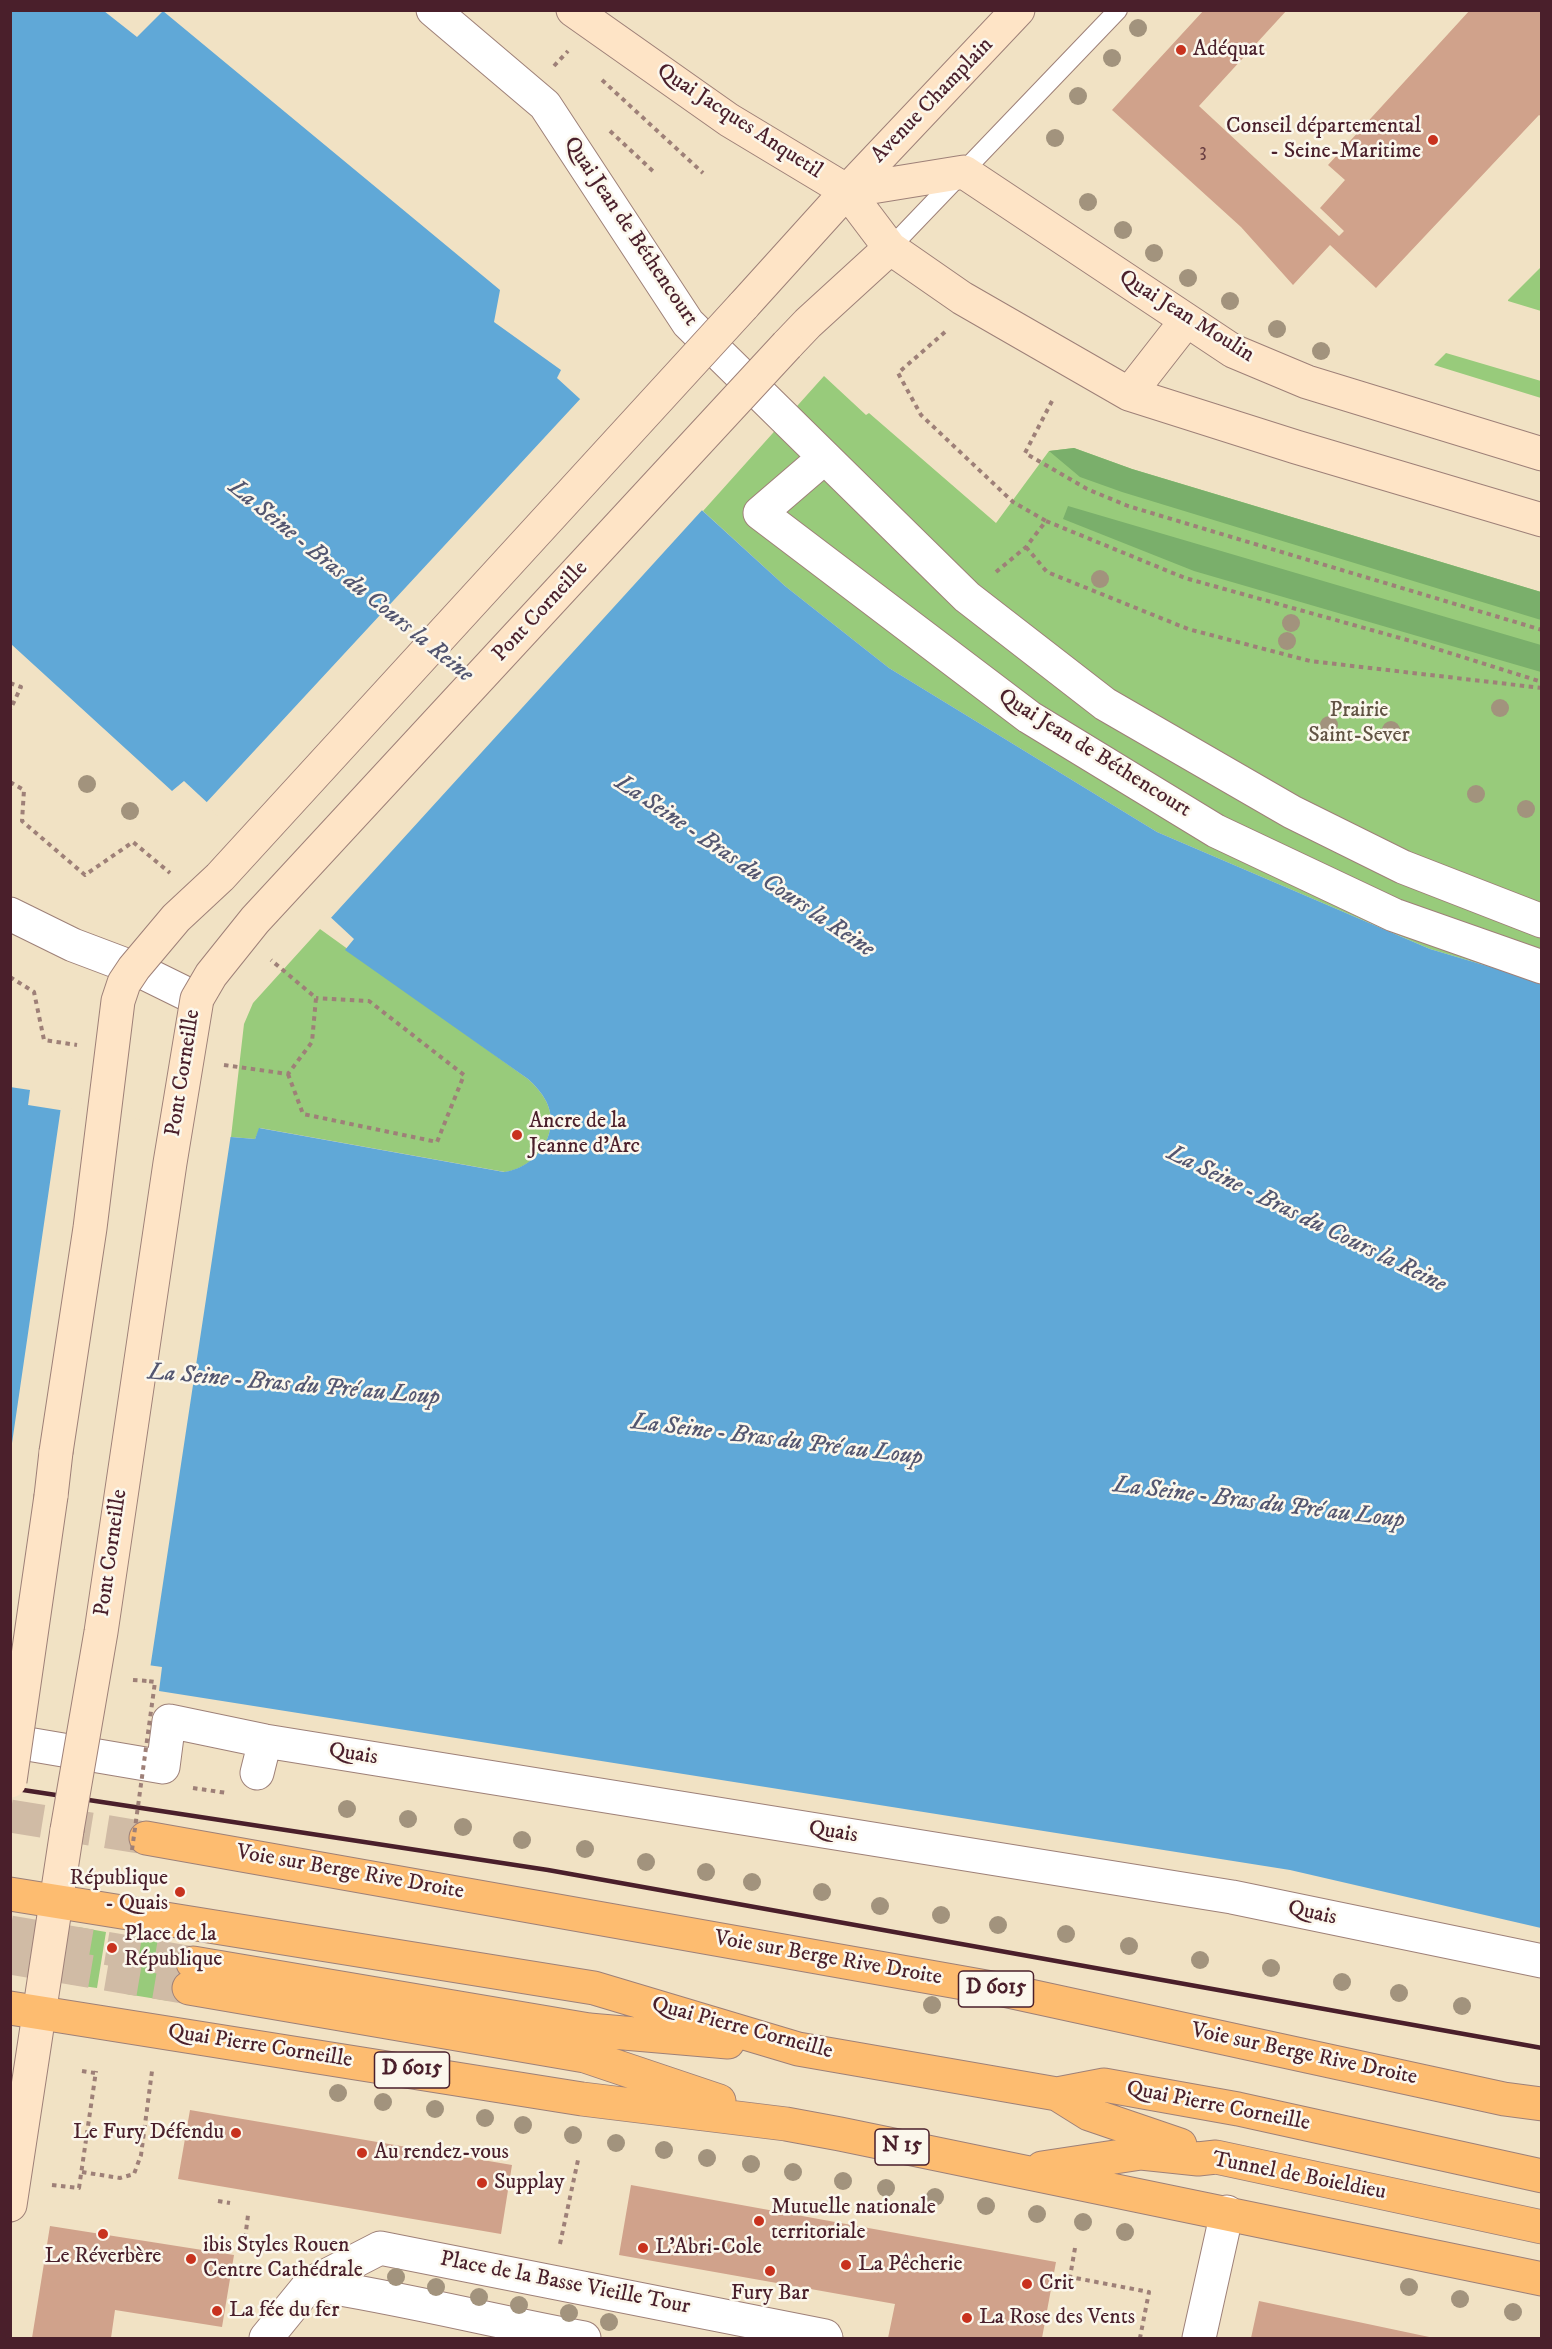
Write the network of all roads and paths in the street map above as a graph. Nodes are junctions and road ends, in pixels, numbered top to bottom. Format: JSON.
{"nodes":[{"id":1,"x":433,"y":10,"type":"edge"},
{"id":2,"x":573,"y":10,"type":"edge"},
{"id":3,"x":1018,"y":10,"type":"edge"},
{"id":4,"x":1118,"y":10,"type":"edge"},
{"id":5,"x":578,"y":57,"type":"dead end"},
{"id":6,"x":554,"y":66,"type":"dead end"},
{"id":7,"x":594,"y":73,"type":"dead end"},
{"id":8,"x":964,"y":172,"type":"junction"},
{"id":9,"x":703,"y":173,"type":"dead end"},
{"id":10,"x":847,"y":191,"type":"junction"},
{"id":11,"x":890,"y":248,"type":"junction"},
{"id":12,"x":1186,"y":321,"type":"junction"},
{"id":13,"x":949,"y":328,"type":"dead end"},
{"id":14,"x":1129,"y":394,"type":"junction"},
{"id":15,"x":1052,"y":401,"type":"dead end"},
{"id":16,"x":1542,"y":454,"type":"edge"},
{"id":17,"x":824,"y":458,"type":"junction"},
{"id":18,"x":1542,"y":520,"type":"edge"},
{"id":19,"x":1046,"y":521,"type":"junction"},
{"id":20,"x":1026,"y":547,"type":"junction"},
{"id":21,"x":967,"y":597,"type":"junction"},
{"id":22,"x":1542,"y":630,"type":"edge"},
{"id":23,"x":1542,"y":682,"type":"edge"},
{"id":24,"x":10,"y":683,"type":"edge"},
{"id":25,"x":1542,"y":688,"type":"edge"},
{"id":26,"x":10,"y":710,"type":"edge"},
{"id":27,"x":10,"y":782,"type":"edge"},
{"id":28,"x":24,"y":790,"type":"dead end"},
{"id":29,"x":10,"y":914,"type":"edge"},
{"id":30,"x":1542,"y":921,"type":"edge"},
{"id":31,"x":1542,"y":967,"type":"edge"},
{"id":32,"x":134,"y":969,"type":"junction"},
{"id":33,"x":316,"y":998,"type":"dead end"},
{"id":34,"x":197,"y":999,"type":"junction"},
{"id":35,"x":288,"y":1074,"type":"dead end"},
{"id":36,"x":133,"y":1680,"type":"dead end"},
{"id":37,"x":10,"y":1741,"type":"edge"},
{"id":38,"x":265,"y":1741,"type":"junction"},
{"id":39,"x":257,"y":1773,"type":"dead end"},
{"id":40,"x":10,"y":1780,"type":"edge"},
{"id":41,"x":139,"y":1844,"type":"joint"},
{"id":42,"x":57,"y":1889,"type":"junction"},
{"id":43,"x":10,"y":1894,"type":"edge"},
{"id":44,"x":1542,"y":1961,"type":"edge"},
{"id":45,"x":25,"y":2010,"type":"edge"},
{"id":46,"x":798,"y":2049,"type":"junction"},
{"id":47,"x":82,"y":2071,"type":"dead end"},
{"id":48,"x":152,"y":2071,"type":"dead end"},
{"id":49,"x":1057,"y":2094,"type":"junction"},
{"id":50,"x":1542,"y":2104,"type":"edge"},
{"id":51,"x":786,"y":2124,"type":"junction"},
{"id":52,"x":1216,"y":2157,"type":"junction"},
{"id":53,"x":578,"y":2160,"type":"dead end"},
{"id":54,"x":81,"y":2172,"type":"junction"},
{"id":55,"x":1018,"y":2172,"type":"junction"},
{"id":56,"x":1542,"y":2176,"type":"edge"},
{"id":57,"x":49,"y":2184,"type":"dead end"},
{"id":58,"x":218,"y":2201,"type":"dead end"},
{"id":59,"x":230,"y":2203,"type":"dead end"},
{"id":60,"x":10,"y":2205,"type":"edge"},
{"id":61,"x":1227,"y":2212,"type":"junction"},
{"id":62,"x":248,"y":2215,"type":"dead end"},
{"id":63,"x":1542,"y":2227,"type":"edge"},
{"id":64,"x":560,"y":2244,"type":"dead end"},
{"id":65,"x":244,"y":2247,"type":"dead end"},
{"id":66,"x":1075,"y":2248,"type":"dead end"},
{"id":67,"x":1542,"y":2279,"type":"edge"},
{"id":68,"x":310,"y":2284,"type":"junction"},
{"id":69,"x":266,"y":2338,"type":"edge"},
{"id":70,"x":584,"y":2338,"type":"edge"},
{"id":71,"x":826,"y":2338,"type":"edge"},
{"id":72,"x":1140,"y":2338,"type":"edge"},
{"id":73,"x":1199,"y":2338,"type":"edge"}],
"edges":[{"from":1,"to":17,"type":"street","name":"Quai Jean de Béthencourt"},
{"from":2,"to":10,"type":"main road","name":"Quai Jacques Anquetil"},
{"from":3,"to":10,"type":"main road","name":"Avenue Champlain"},
{"from":4,"to":8,"type":"lane"},
{"from":5,"to":6,"type":"path"},
{"from":7,"to":9,"type":"path"},
{"from":8,"to":10,"type":"main road"},
{"from":8,"to":11,"type":"lane"},
{"from":8,"to":12,"type":"main road","name":"Quai Jean Moulin"},
{"from":10,"to":11,"type":"main road","name":"Quai Jacques Anquetil"},
{"from":10,"to":32,"type":"main road","name":"Avenue Champlain","bridge":true},
{"from":11,"to":14,"type":"main road"},
{"from":11,"to":34,"type":"main road","name":"Pont Corneille","bridge":true},
{"from":12,"to":14,"type":"main road"},
{"from":12,"to":16,"type":"main road","name":"Quai Jean Moulin"},
{"from":13,"to":19,"type":"path"},
{"from":14,"to":18,"type":"main road"},
{"from":15,"to":22,"type":"path"},
{"from":17,"to":21,"type":"street","name":"Quai Jean de Béthencourt"},
{"from":17,"to":31,"type":"street","name":"Quai Jean de Béthencourt"},
{"from":19,"to":20,"type":"path"},
{"from":19,"to":23,"type":"path"},
{"from":20,"to":21,"type":"path"},
{"from":20,"to":25,"type":"path"},
{"from":21,"to":30,"type":"street","name":"Quai Jean de Béthencourt"},
{"from":24,"to":26,"type":"path"},
{"from":27,"to":28,"type":"path"},
{"from":29,"to":32,"type":"street"},
{"from":32,"to":34,"type":"street"},
{"from":32,"to":40,"type":"main road","bridge":true},
{"from":33,"to":35,"type":"path"},
{"from":34,"to":42,"type":"main road","name":"Pont Corneille","bridge":true},
{"from":36,"to":41,"type":"path","bridge":true},
{"from":37,"to":38,"type":"street","name":"Quais"},
{"from":38,"to":39,"type":"street"},
{"from":38,"to":44,"type":"street","name":"Quais"},
{"from":41,"to":50,"type":"main road","name":"Voie sur Berge Rive Droite","number":"D 6015"},
{"from":42,"to":43,"type":"main road","name":"Quai Pierre Corneille"},
{"from":42,"to":45,"type":"main road","name":"Pont Corneille"},
{"from":42,"to":46,"type":"main road","name":"Quai Pierre Corneille"},
{"from":45,"to":51,"type":"main road","name":"Quai Pierre Corneille","number":"D 6015"},
{"from":45,"to":60,"type":"main road","name":"Pont Corneille"},
{"from":46,"to":49,"type":"main road","name":"Quai Pierre Corneille","number":"D 6015"},
{"from":46,"to":51,"type":"main road","number":"D 6015"},
{"from":47,"to":54,"type":"path"},
{"from":48,"to":54,"type":"path"},
{"from":49,"to":52,"type":"main road","number":"D 6015"},
{"from":49,"to":56,"type":"main road","name":"Quai Pierre Corneille","number":"D 6015"},
{"from":51,"to":55,"type":"main road","name":"Quai Pierre Corneille","number":"N 15"},
{"from":52,"to":55,"type":"main road","name":"Tunnel de Boieldieu","number":"D 6015"},
{"from":52,"to":63,"type":"main road","name":"Tunnel de Boieldieu","number":"D 6015"},
{"from":53,"to":64,"type":"path"},
{"from":54,"to":57,"type":"path"},
{"from":55,"to":61,"type":"main road","name":"Quai Pierre Corneille"},
{"from":58,"to":59,"type":"path"},
{"from":61,"to":67,"type":"main road","name":"Quai Pierre Corneille"},
{"from":61,"to":73,"type":"street"},
{"from":62,"to":65,"type":"path"},
{"from":66,"to":72,"type":"path"},
{"from":68,"to":69,"type":"street","name":"Place de la Basse Vieille Tour"},
{"from":68,"to":70,"type":"street"},
{"from":68,"to":71,"type":"street","name":"Place de la Basse Vieille Tour"}]}
